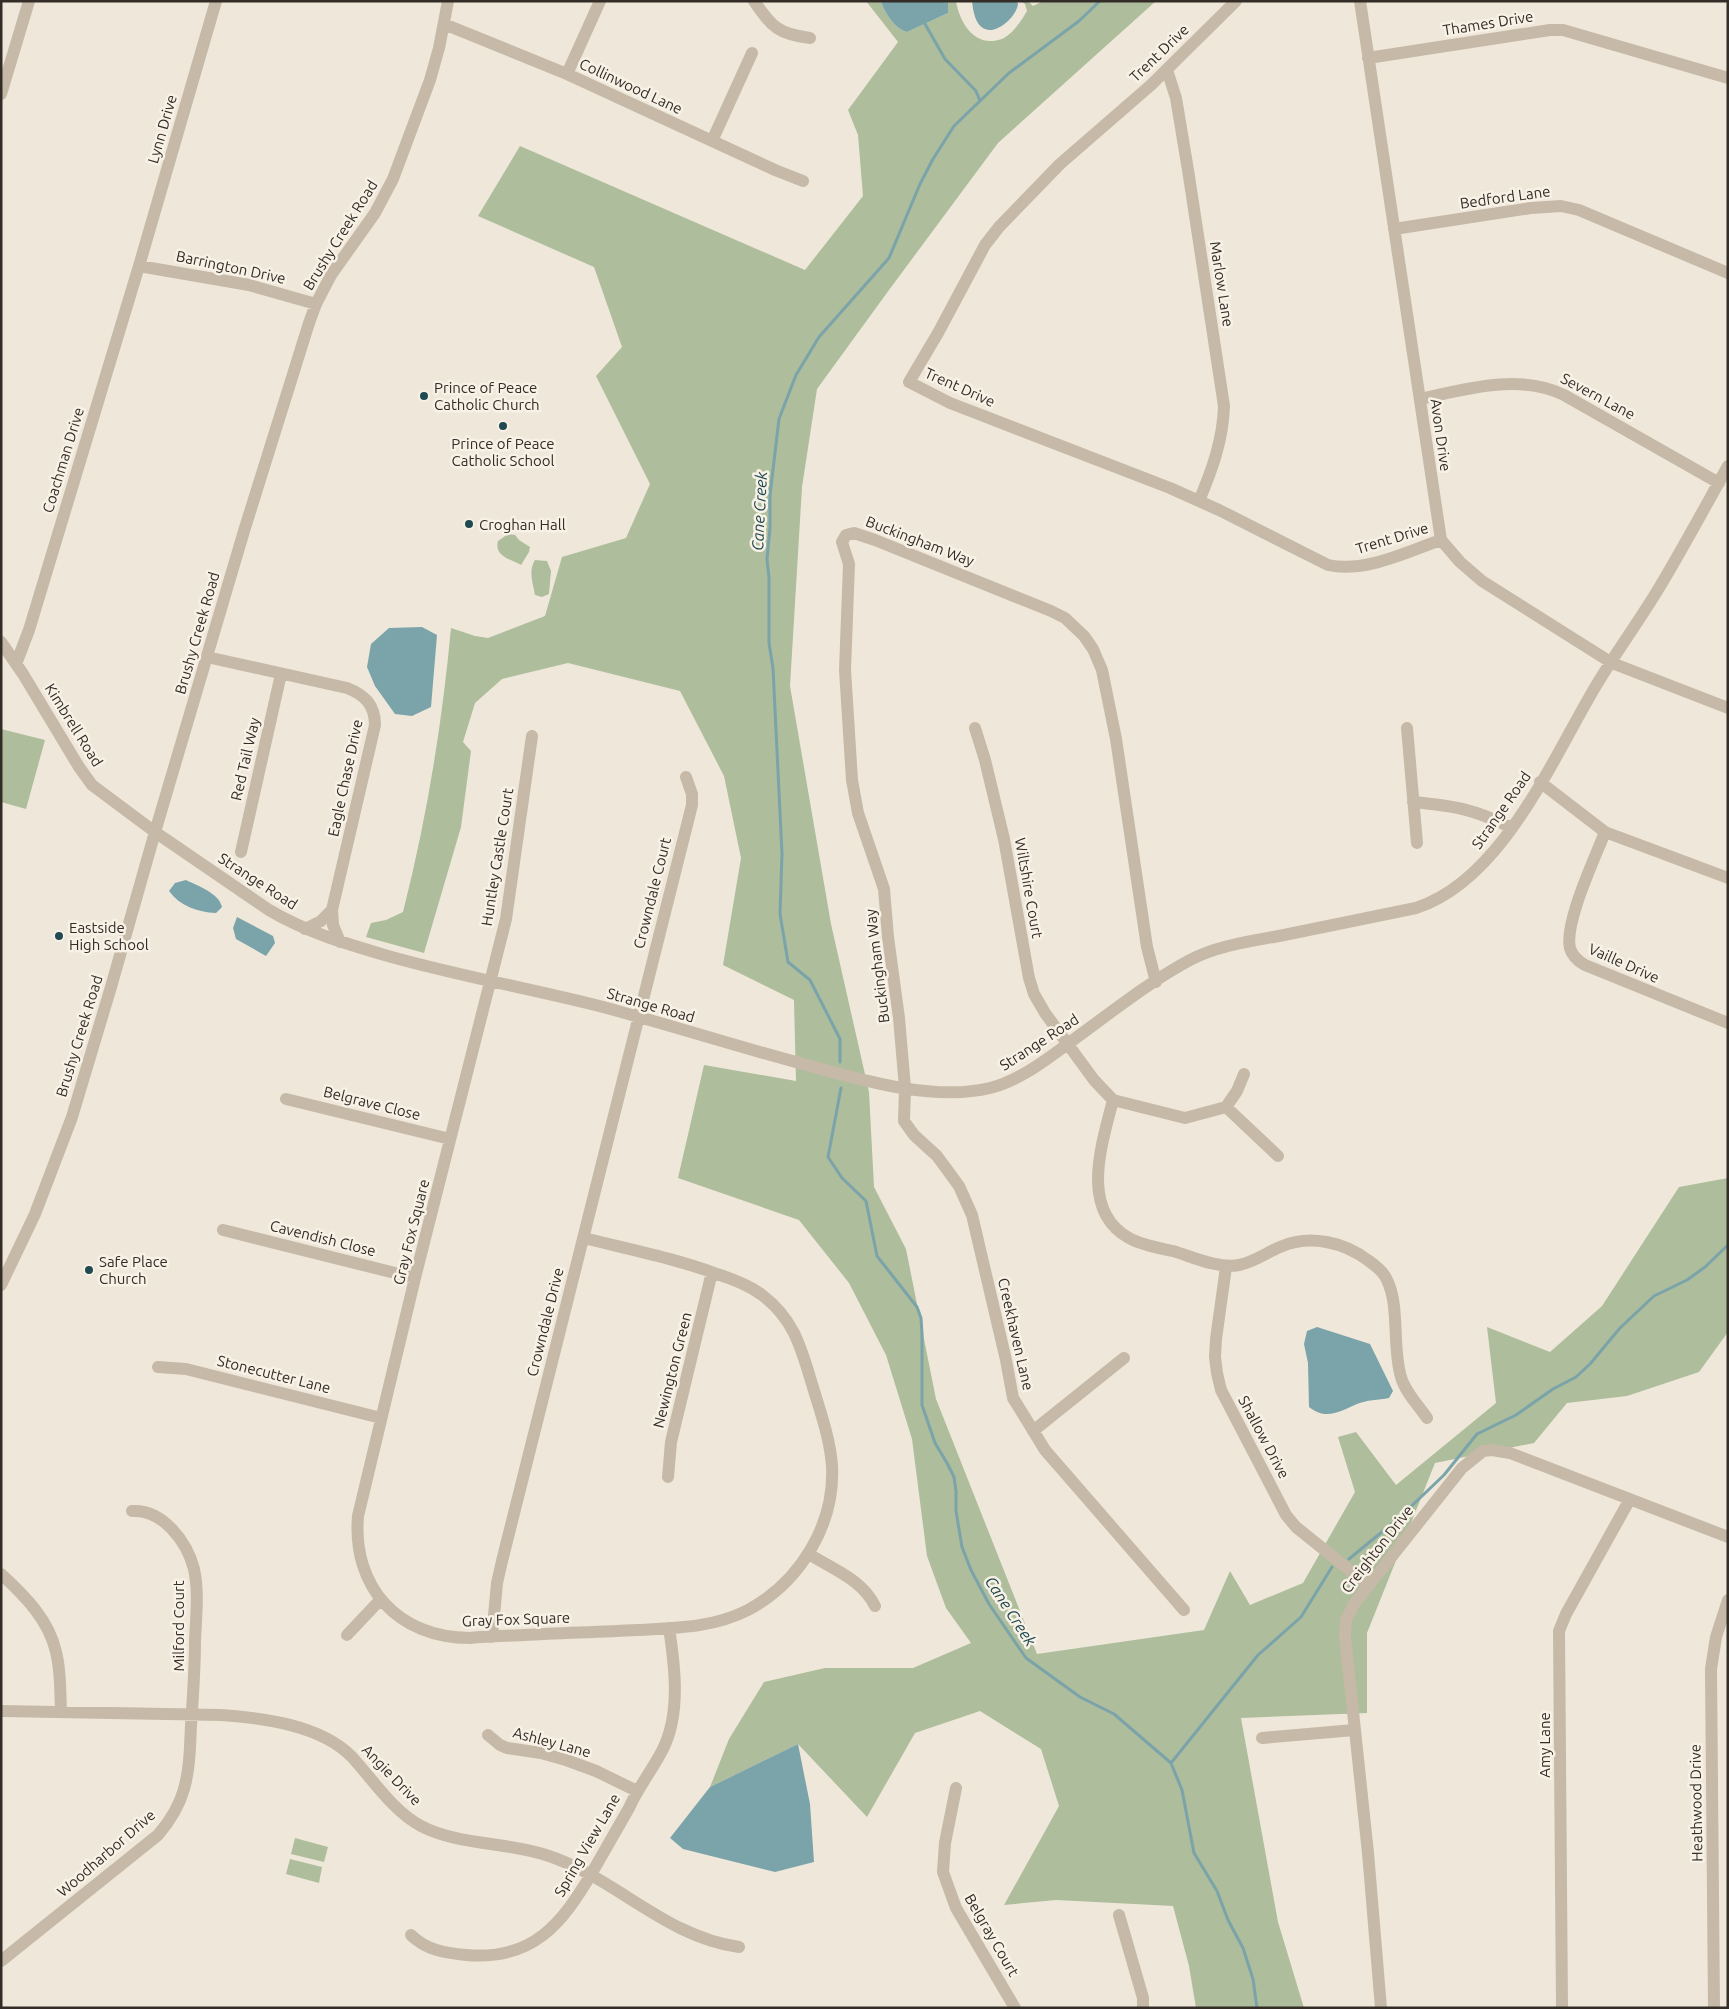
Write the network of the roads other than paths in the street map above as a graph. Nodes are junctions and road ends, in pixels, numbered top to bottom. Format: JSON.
{"nodes":[{"id":1,"x":29,"y":1,"type":"edge"},
{"id":2,"x":216,"y":1,"type":"edge"},
{"id":3,"x":448,"y":1,"type":"edge"},
{"id":4,"x":600,"y":1,"type":"edge"},
{"id":5,"x":754,"y":1,"type":"edge"},
{"id":6,"x":1236,"y":1,"type":"edge"},
{"id":7,"x":1360,"y":1,"type":"edge"},
{"id":8,"x":444,"y":24,"type":"junction"},
{"id":9,"x":810,"y":38,"type":"dead end"},
{"id":10,"x":752,"y":53,"type":"dead end"},
{"id":11,"x":1368,"y":58,"type":"junction"},
{"id":12,"x":1167,"y":70,"type":"junction"},
{"id":13,"x":567,"y":74,"type":"junction"},
{"id":14,"x":1728,"y":78,"type":"edge"},
{"id":15,"x":1,"y":94,"type":"edge"},
{"id":16,"x":712,"y":141,"type":"junction"},
{"id":17,"x":803,"y":181,"type":"dead end"},
{"id":18,"x":1394,"y":229,"type":"junction"},
{"id":19,"x":139,"y":266,"type":"junction"},
{"id":20,"x":1728,"y":273,"type":"edge"},
{"id":21,"x":316,"y":304,"type":"junction"},
{"id":22,"x":1420,"y":399,"type":"junction"},
{"id":23,"x":1728,"y":466,"type":"edge"},
{"id":24,"x":1719,"y":483,"type":"junction"},
{"id":25,"x":1199,"y":501,"type":"junction"},
{"id":26,"x":1441,"y":540,"type":"junction"},
{"id":27,"x":1,"y":642,"type":"edge"},
{"id":28,"x":207,"y":657,"type":"junction"},
{"id":29,"x":1612,"y":663,"type":"junction"},
{"id":30,"x":16,"y":664,"type":"junction"},
{"id":31,"x":281,"y":674,"type":"junction"},
{"id":32,"x":1728,"y":708,"type":"edge"},
{"id":33,"x":974,"y":728,"type":"dead end"},
{"id":34,"x":1407,"y":728,"type":"dead end"},
{"id":35,"x":532,"y":736,"type":"dead end"},
{"id":36,"x":686,"y":777,"type":"dead end"},
{"id":37,"x":1540,"y":782,"type":"junction"},
{"id":38,"x":1413,"y":802,"type":"junction"},
{"id":39,"x":1512,"y":828,"type":"junction"},
{"id":40,"x":155,"y":832,"type":"junction"},
{"id":41,"x":1605,"y":832,"type":"junction"},
{"id":42,"x":1417,"y":843,"type":"dead end"},
{"id":43,"x":242,"y":852,"type":"dead end"},
{"id":44,"x":1728,"y":878,"type":"edge"},
{"id":45,"x":332,"y":910,"type":"junction"},
{"id":46,"x":305,"y":929,"type":"junction"},
{"id":47,"x":340,"y":942,"type":"junction"},
{"id":48,"x":490,"y":981,"type":"junction"},
{"id":49,"x":1156,"y":982,"type":"junction"},
{"id":50,"x":638,"y":1018,"type":"junction"},
{"id":51,"x":1728,"y":1023,"type":"edge"},
{"id":52,"x":1068,"y":1044,"type":"junction"},
{"id":53,"x":1244,"y":1074,"type":"dead end"},
{"id":54,"x":905,"y":1088,"type":"junction"},
{"id":55,"x":286,"y":1099,"type":"dead end"},
{"id":56,"x":1112,"y":1100,"type":"junction"},
{"id":57,"x":1226,"y":1106,"type":"junction"},
{"id":58,"x":450,"y":1139,"type":"junction"},
{"id":59,"x":1278,"y":1156,"type":"dead end"},
{"id":60,"x":223,"y":1230,"type":"dead end"},
{"id":61,"x":584,"y":1238,"type":"junction"},
{"id":62,"x":1226,"y":1266,"type":"junction"},
{"id":63,"x":712,"y":1272,"type":"junction"},
{"id":64,"x":415,"y":1278,"type":"junction"},
{"id":65,"x":1,"y":1285,"type":"edge"},
{"id":66,"x":1124,"y":1358,"type":"dead end"},
{"id":67,"x":158,"y":1367,"type":"dead end"},
{"id":68,"x":381,"y":1418,"type":"junction"},
{"id":69,"x":1428,"y":1418,"type":"dead end"},
{"id":70,"x":1033,"y":1431,"type":"junction"},
{"id":71,"x":668,"y":1477,"type":"dead end"},
{"id":72,"x":1630,"y":1499,"type":"junction"},
{"id":73,"x":132,"y":1511,"type":"dead end"},
{"id":74,"x":1728,"y":1537,"type":"edge"},
{"id":75,"x":809,"y":1554,"type":"junction"},
{"id":76,"x":1,"y":1574,"type":"edge"},
{"id":77,"x":1368,"y":1585,"type":"junction"},
{"id":78,"x":381,"y":1599,"type":"junction"},
{"id":79,"x":1728,"y":1600,"type":"edge"},
{"id":80,"x":875,"y":1606,"type":"dead end"},
{"id":81,"x":1184,"y":1610,"type":"dead end"},
{"id":82,"x":670,"y":1628,"type":"junction"},
{"id":83,"x":347,"y":1635,"type":"dead end"},
{"id":84,"x":492,"y":1637,"type":"junction"},
{"id":85,"x":1,"y":1710,"type":"edge"},
{"id":86,"x":61,"y":1711,"type":"junction"},
{"id":87,"x":192,"y":1714,"type":"junction"},
{"id":88,"x":1354,"y":1730,"type":"junction"},
{"id":89,"x":488,"y":1735,"type":"dead end"},
{"id":90,"x":1262,"y":1738,"type":"dead end"},
{"id":91,"x":956,"y":1788,"type":"dead end"},
{"id":92,"x":637,"y":1791,"type":"junction"},
{"id":93,"x":590,"y":1875,"type":"junction"},
{"id":94,"x":1119,"y":1915,"type":"dead end"},
{"id":95,"x":411,"y":1935,"type":"dead end"},
{"id":96,"x":739,"y":1947,"type":"dead end"},
{"id":97,"x":1,"y":1961,"type":"edge"},
{"id":98,"x":1016,"y":2008,"type":"edge"},
{"id":99,"x":1143,"y":2008,"type":"edge"},
{"id":100,"x":1381,"y":2008,"type":"edge"},
{"id":101,"x":1562,"y":2008,"type":"edge"},
{"id":102,"x":1714,"y":2008,"type":"edge"}],
"edges":[{"from":1,"to":15,"type":"street"},
{"from":2,"to":19,"type":"street","name":"Lynn Drive"},
{"from":3,"to":8,"type":"street","name":"Brushy Creek Road"},
{"from":4,"to":13,"type":"street"},
{"from":5,"to":9,"type":"street"},
{"from":6,"to":12,"type":"street","name":"Trent Drive"},
{"from":7,"to":11,"type":"street","name":"Avon Drive"},
{"from":8,"to":13,"type":"street","name":"Collinwood Lane"},
{"from":8,"to":21,"type":"street","name":"Brushy Creek Road"},
{"from":10,"to":16,"type":"street"},
{"from":11,"to":14,"type":"street","name":"Thames Drive"},
{"from":11,"to":18,"type":"street","name":"Avon Drive"},
{"from":12,"to":25,"type":"street","name":"Marlow Lane"},
{"from":12,"to":25,"type":"street","name":"Trent Drive"},
{"from":13,"to":16,"type":"street","name":"Collinwood Lane"},
{"from":16,"to":17,"type":"street","name":"Collinwood Lane"},
{"from":18,"to":20,"type":"street","name":"Bedford Lane"},
{"from":18,"to":22,"type":"street","name":"Avon Drive"},
{"from":19,"to":21,"type":"street","name":"Barrington Drive"},
{"from":19,"to":30,"type":"street","name":"Coachman Drive"},
{"from":21,"to":28,"type":"street","name":"Brushy Creek Road"},
{"from":22,"to":24,"type":"street","name":"Severn Lane"},
{"from":22,"to":26,"type":"street","name":"Avon Drive"},
{"from":23,"to":24,"type":"street","name":"Strange Road"},
{"from":24,"to":29,"type":"street","name":"Strange Road"},
{"from":25,"to":26,"type":"street","name":"Trent Drive"},
{"from":26,"to":29,"type":"street"},
{"from":27,"to":30,"type":"street","name":"Kimbrell Road"},
{"from":28,"to":31,"type":"street","name":"Eagle Chase Drive"},
{"from":28,"to":40,"type":"street","name":"Brushy Creek Road"},
{"from":29,"to":32,"type":"street"},
{"from":29,"to":37,"type":"street","name":"Strange Road"},
{"from":30,"to":40,"type":"street","name":"Kimbrell Road"},
{"from":31,"to":43,"type":"street","name":"Red Tail Way"},
{"from":31,"to":45,"type":"street","name":"Eagle Chase Drive"},
{"from":33,"to":52,"type":"street","name":"Wiltshire Court"},
{"from":34,"to":38,"type":"street"},
{"from":35,"to":48,"type":"street","name":"Huntley Castle Court"},
{"from":36,"to":50,"type":"street","name":"Crowndale Court"},
{"from":37,"to":39,"type":"street","name":"Strange Road"},
{"from":37,"to":41,"type":"street"},
{"from":38,"to":39,"type":"street"},
{"from":38,"to":42,"type":"street"},
{"from":39,"to":49,"type":"street","name":"Strange Road"},
{"from":40,"to":46,"type":"street","name":"Strange Road"},
{"from":40,"to":65,"type":"street","name":"Brushy Creek Road"},
{"from":41,"to":44,"type":"street"},
{"from":41,"to":51,"type":"street","name":"Vaille Drive"},
{"from":45,"to":46,"type":"street"},
{"from":45,"to":47,"type":"street","name":"Eagle Chase Drive"},
{"from":46,"to":47,"type":"street","name":"Strange Road"},
{"from":47,"to":48,"type":"street","name":"Strange Road"},
{"from":48,"to":50,"type":"street","name":"Strange Road"},
{"from":48,"to":58,"type":"street","name":"Gray Fox Square"},
{"from":49,"to":52,"type":"street","name":"Strange Road"},
{"from":49,"to":54,"type":"street","name":"Buckingham Way"},
{"from":50,"to":54,"type":"street","name":"Strange Road"},
{"from":50,"to":61,"type":"street","name":"Crowndale Drive"},
{"from":52,"to":54,"type":"street","name":"Strange Road"},
{"from":52,"to":56,"type":"street","name":"Wiltshire Court"},
{"from":53,"to":57,"type":"street"},
{"from":54,"to":70,"type":"street","name":"Creekhaven Lane"},
{"from":55,"to":58,"type":"street","name":"Belgrave Close"},
{"from":56,"to":57,"type":"street"},
{"from":56,"to":62,"type":"street"},
{"from":57,"to":59,"type":"street"},
{"from":58,"to":64,"type":"street","name":"Gray Fox Square"},
{"from":60,"to":64,"type":"street","name":"Cavendish Close"},
{"from":61,"to":63,"type":"street","name":"Gray Fox Square"},
{"from":61,"to":84,"type":"street","name":"Crowndale Drive"},
{"from":62,"to":69,"type":"street"},
{"from":62,"to":77,"type":"street","name":"Shallow Drive"},
{"from":63,"to":71,"type":"street","name":"Newington Green"},
{"from":63,"to":75,"type":"street","name":"Gray Fox Square"},
{"from":64,"to":68,"type":"street","name":"Gray Fox Square"},
{"from":66,"to":70,"type":"street"},
{"from":67,"to":68,"type":"street","name":"Stonecutter Lane"},
{"from":68,"to":78,"type":"street","name":"Gray Fox Square"},
{"from":70,"to":81,"type":"street","name":"Creekhaven Lane"},
{"from":72,"to":74,"type":"street","name":"Creighton Drive"},
{"from":72,"to":77,"type":"street","name":"Creighton Drive"},
{"from":72,"to":101,"type":"street","name":"Amy Lane"},
{"from":73,"to":87,"type":"street","name":"Milford Court"},
{"from":75,"to":80,"type":"street"},
{"from":75,"to":82,"type":"street","name":"Gray Fox Square"},
{"from":76,"to":86,"type":"street"},
{"from":77,"to":88,"type":"street","name":"Creighton Drive"},
{"from":78,"to":83,"type":"street"},
{"from":78,"to":84,"type":"street","name":"Gray Fox Square"},
{"from":79,"to":102,"type":"street","name":"Heathwood Drive"},
{"from":82,"to":84,"type":"street","name":"Gray Fox Square"},
{"from":82,"to":92,"type":"street","name":"Spring View Lane"},
{"from":85,"to":86,"type":"street","name":"Angie Drive"},
{"from":86,"to":87,"type":"street","name":"Angie Drive"},
{"from":87,"to":93,"type":"street","name":"Angie Drive"},
{"from":87,"to":97,"type":"street","name":"Woodharbor Drive"},
{"from":88,"to":90,"type":"street"},
{"from":88,"to":100,"type":"street","name":"Creighton Drive"},
{"from":89,"to":92,"type":"street","name":"Ashley Lane"},
{"from":91,"to":98,"type":"street","name":"Belgray Court"},
{"from":92,"to":93,"type":"street","name":"Spring View Lane"},
{"from":93,"to":95,"type":"street","name":"Spring View Lane"},
{"from":93,"to":96,"type":"street","name":"Angie Drive"},
{"from":94,"to":99,"type":"street"}]}
